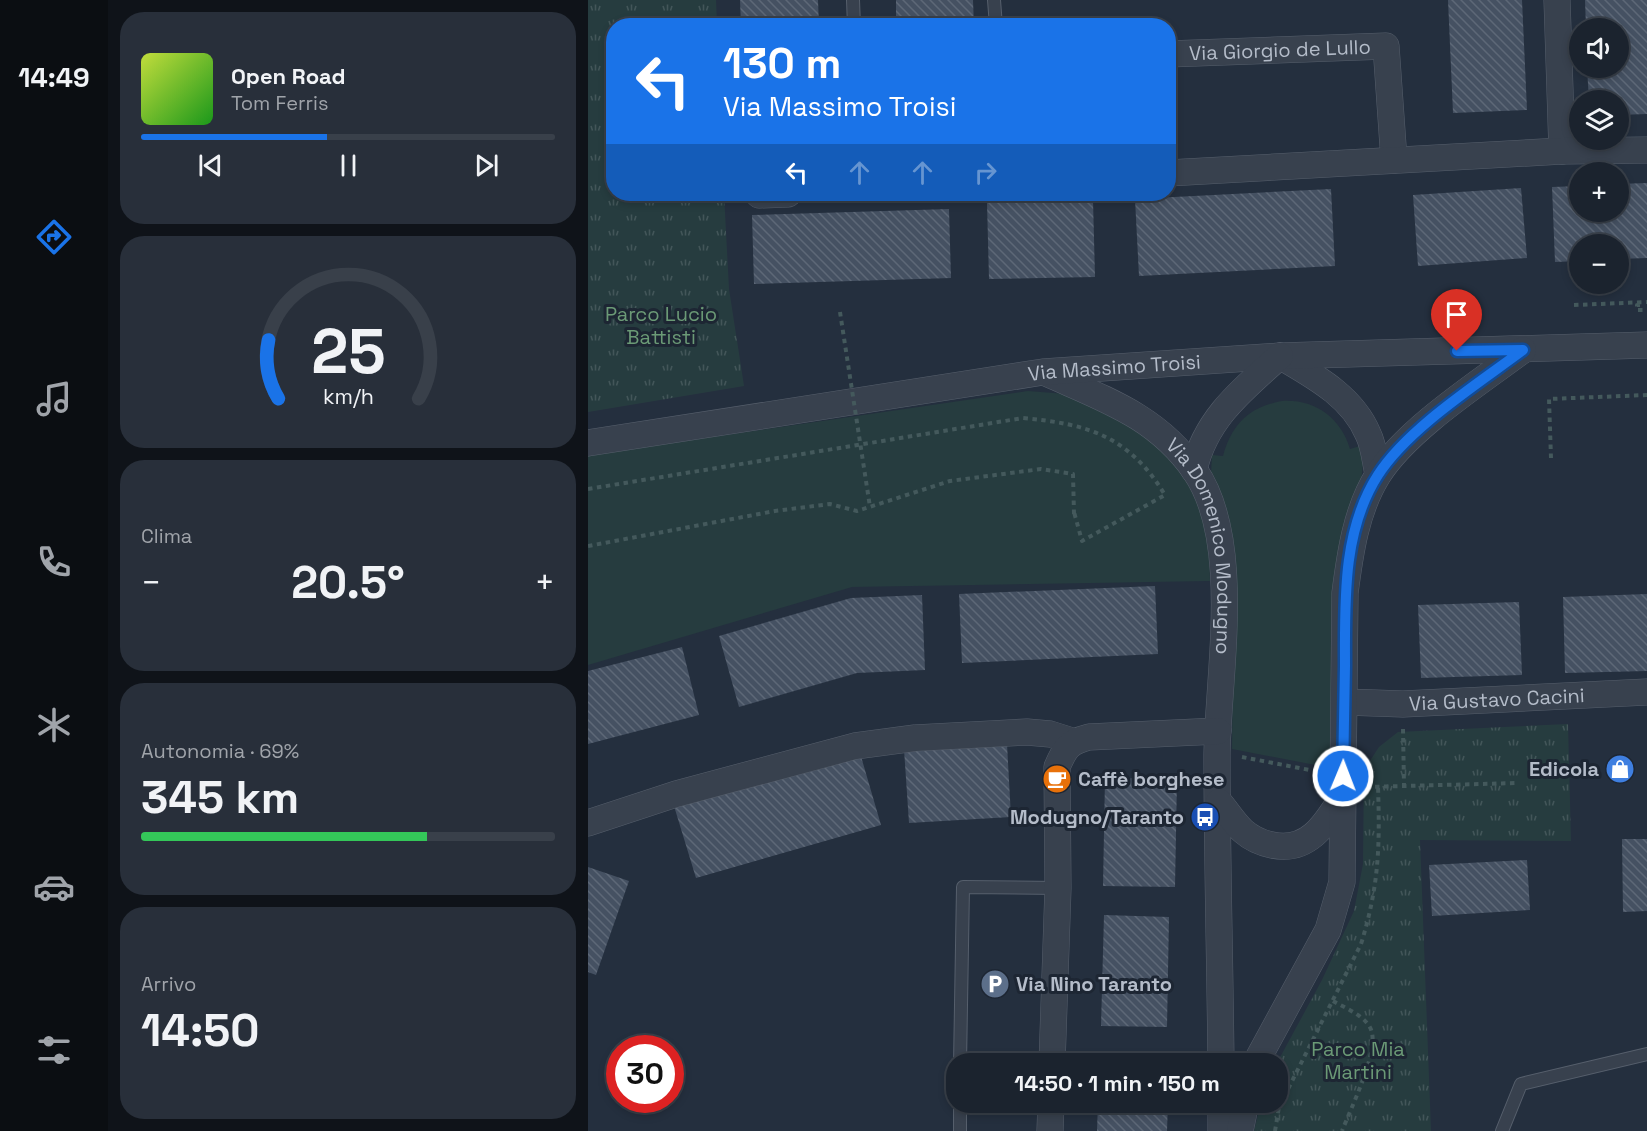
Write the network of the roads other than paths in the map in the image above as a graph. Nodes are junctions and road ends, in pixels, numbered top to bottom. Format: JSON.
{"nodes":[{"id":1,"x":853,"y":0,"type":"edge"},
{"id":2,"x":994,"y":0,"type":"edge"},
{"id":3,"x":1557,"y":0,"type":"edge"},
{"id":4,"x":854,"y":18,"type":"edge"},
{"id":5,"x":995,"y":18,"type":"edge"},
{"id":6,"x":1176,"y":54,"type":"edge"},
{"id":7,"x":1647,"y":150,"type":"edge"},
{"id":8,"x":1562,"y":151,"type":"junction"},
{"id":9,"x":1395,"y":160,"type":"junction"},
{"id":10,"x":1176,"y":173,"type":"edge"},
{"id":11,"x":1647,"y":345,"type":"edge"},
{"id":12,"x":1523,"y":350,"type":"junction"},
{"id":13,"x":1280,"y":356,"type":"junction"},
{"id":14,"x":1043,"y":372,"type":"junction"},
{"id":15,"x":588,"y":443,"type":"edge"},
{"id":16,"x":1194,"y":470,"type":"junction"},
{"id":17,"x":1378,"y":474,"type":"junction"},
{"id":18,"x":1647,"y":692,"type":"edge"},
{"id":19,"x":1345,"y":702,"type":"junction"},
{"id":20,"x":1218,"y":731,"type":"junction"},
{"id":21,"x":1072,"y":741,"type":"junction"},
{"id":22,"x":1343,"y":796,"type":"junction"},
{"id":23,"x":1219,"y":802,"type":"junction"},
{"id":24,"x":588,"y":823,"type":"edge"},
{"id":25,"x":1058,"y":888,"type":"junction"},
{"id":26,"x":960,"y":1053,"type":"edge"},
{"id":27,"x":1052,"y":1053,"type":"edge"},
{"id":28,"x":1221,"y":1053,"type":"edge"},
{"id":29,"x":1261,"y":1053,"type":"edge"},
{"id":30,"x":1647,"y":1054,"type":"edge"},
{"id":31,"x":960,"y":1113,"type":"edge"},
{"id":32,"x":1051,"y":1113,"type":"edge"},
{"id":33,"x":1221,"y":1113,"type":"edge"},
{"id":34,"x":1244,"y":1113,"type":"edge"},
{"id":35,"x":960,"y":1131,"type":"edge"},
{"id":36,"x":1050,"y":1131,"type":"edge"},
{"id":37,"x":1221,"y":1131,"type":"edge"},
{"id":38,"x":1240,"y":1131,"type":"edge"},
{"id":39,"x":1502,"y":1131,"type":"edge"}],
"edges":[{"from":1,"to":4,"type":"lane"},
{"from":2,"to":5,"type":"lane"},
{"from":3,"to":8,"type":"street"},
{"from":6,"to":9,"type":"street","name":"Via Giorgio de Lullo"},
{"from":7,"to":8,"type":"street"},
{"from":8,"to":9,"type":"street"},
{"from":9,"to":10,"type":"street"},
{"from":11,"to":12,"type":"street","name":"Via Massimo Troisi"},
{"from":12,"to":13,"type":"street","name":"Via Massimo Troisi"},
{"from":12,"to":17,"type":"street"},
{"from":13,"to":14,"type":"street","name":"Via Massimo Troisi"},
{"from":13,"to":16,"type":"street"},
{"from":13,"to":17,"type":"street"},
{"from":14,"to":15,"type":"street","name":"Via Massimo Troisi"},
{"from":14,"to":16,"type":"street","name":"Via Domenico Modugno"},
{"from":16,"to":20,"type":"street","name":"Via Domenico Modugno"},
{"from":17,"to":19,"type":"street"},
{"from":18,"to":19,"type":"street","name":"Via Gustavo Cacini"},
{"from":19,"to":22,"type":"street"},
{"from":20,"to":21,"type":"street"},
{"from":20,"to":23,"type":"street","name":"Via Domenico Modugno"},
{"from":21,"to":24,"type":"street"},
{"from":21,"to":25,"type":"street"},
{"from":22,"to":23,"type":"street"},
{"from":22,"to":29,"type":"street"},
{"from":23,"to":28,"type":"street","name":"Via Domenico Modugno"},
{"from":25,"to":26,"type":"lane"},
{"from":25,"to":27,"type":"street"},
{"from":30,"to":39,"type":"lane"},
{"from":31,"to":35,"type":"lane"},
{"from":32,"to":36,"type":"street"},
{"from":33,"to":37,"type":"street"},
{"from":34,"to":38,"type":"street"}]}
